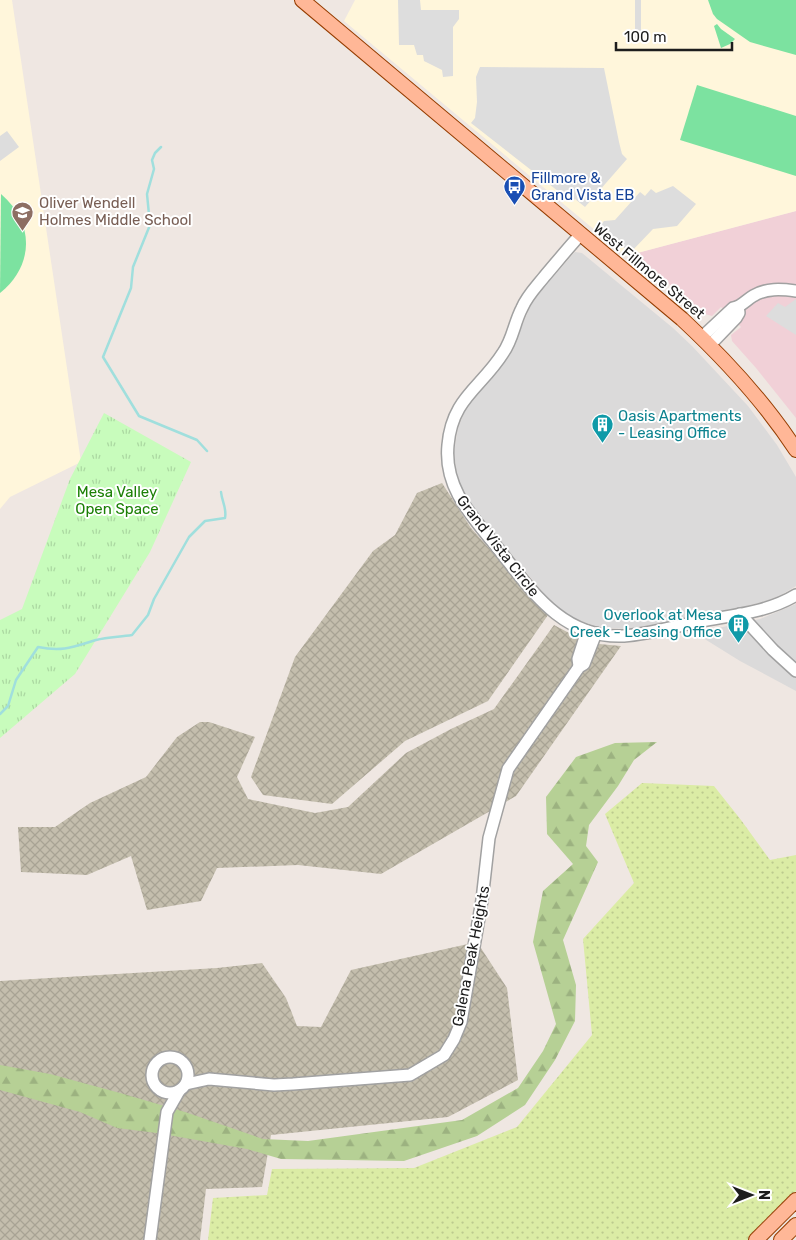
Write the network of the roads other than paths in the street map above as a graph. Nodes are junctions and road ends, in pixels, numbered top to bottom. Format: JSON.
{"nodes":[{"id":1,"x":302,"y":0,"type":"edge"},
{"id":2,"x":580,"y":234,"type":"junction"},
{"id":3,"x":796,"y":291,"type":"edge"},
{"id":4,"x":706,"y":341,"type":"junction"},
{"id":5,"x":796,"y":450,"type":"edge"},
{"id":6,"x":796,"y":595,"type":"edge"},
{"id":7,"x":740,"y":614,"type":"junction"},
{"id":8,"x":591,"y":632,"type":"junction"},
{"id":9,"x":794,"y":665,"type":"edge"},
{"id":10,"x":187,"y":1070,"type":"junction"},
{"id":11,"x":209,"y":1079,"type":"junction"},
{"id":12,"x":182,"y":1088,"type":"junction"},
{"id":13,"x":159,"y":1089,"type":"junction"},
{"id":14,"x":167,"y":1112,"type":"junction"},
{"id":15,"x":796,"y":1200,"type":"edge"},
{"id":16,"x":796,"y":1225,"type":"edge"},
{"id":17,"x":151,"y":1237,"type":"edge"},
{"id":18,"x":756,"y":1240,"type":"edge"},
{"id":19,"x":781,"y":1240,"type":"edge"}],
"edges":[{"from":1,"to":2,"type":"main road","name":"West Fillmore Street"},
{"from":2,"to":4,"type":"main road","name":"West Fillmore Street"},
{"from":2,"to":8,"type":"street","name":"Grand Vista Circle"},
{"from":3,"to":4,"type":"street"},
{"from":4,"to":5,"type":"main road","name":"West Fillmore Street"},
{"from":6,"to":7,"type":"street","name":"Grand Vista Circle"},
{"from":7,"to":8,"type":"street","name":"Grand Vista Circle"},
{"from":7,"to":9,"type":"street"},
{"from":8,"to":11,"type":"street","name":"Galena Peak Heights"},
{"from":10,"to":11,"type":"street"},
{"from":10,"to":12,"type":"street"},
{"from":10,"to":13,"type":"street"},
{"from":11,"to":12,"type":"street"},
{"from":12,"to":13,"type":"street"},
{"from":12,"to":14,"type":"street"},
{"from":13,"to":14,"type":"street"},
{"from":14,"to":17,"type":"street"},
{"from":15,"to":18,"type":"main road"},
{"from":16,"to":19,"type":"main road"}]}
